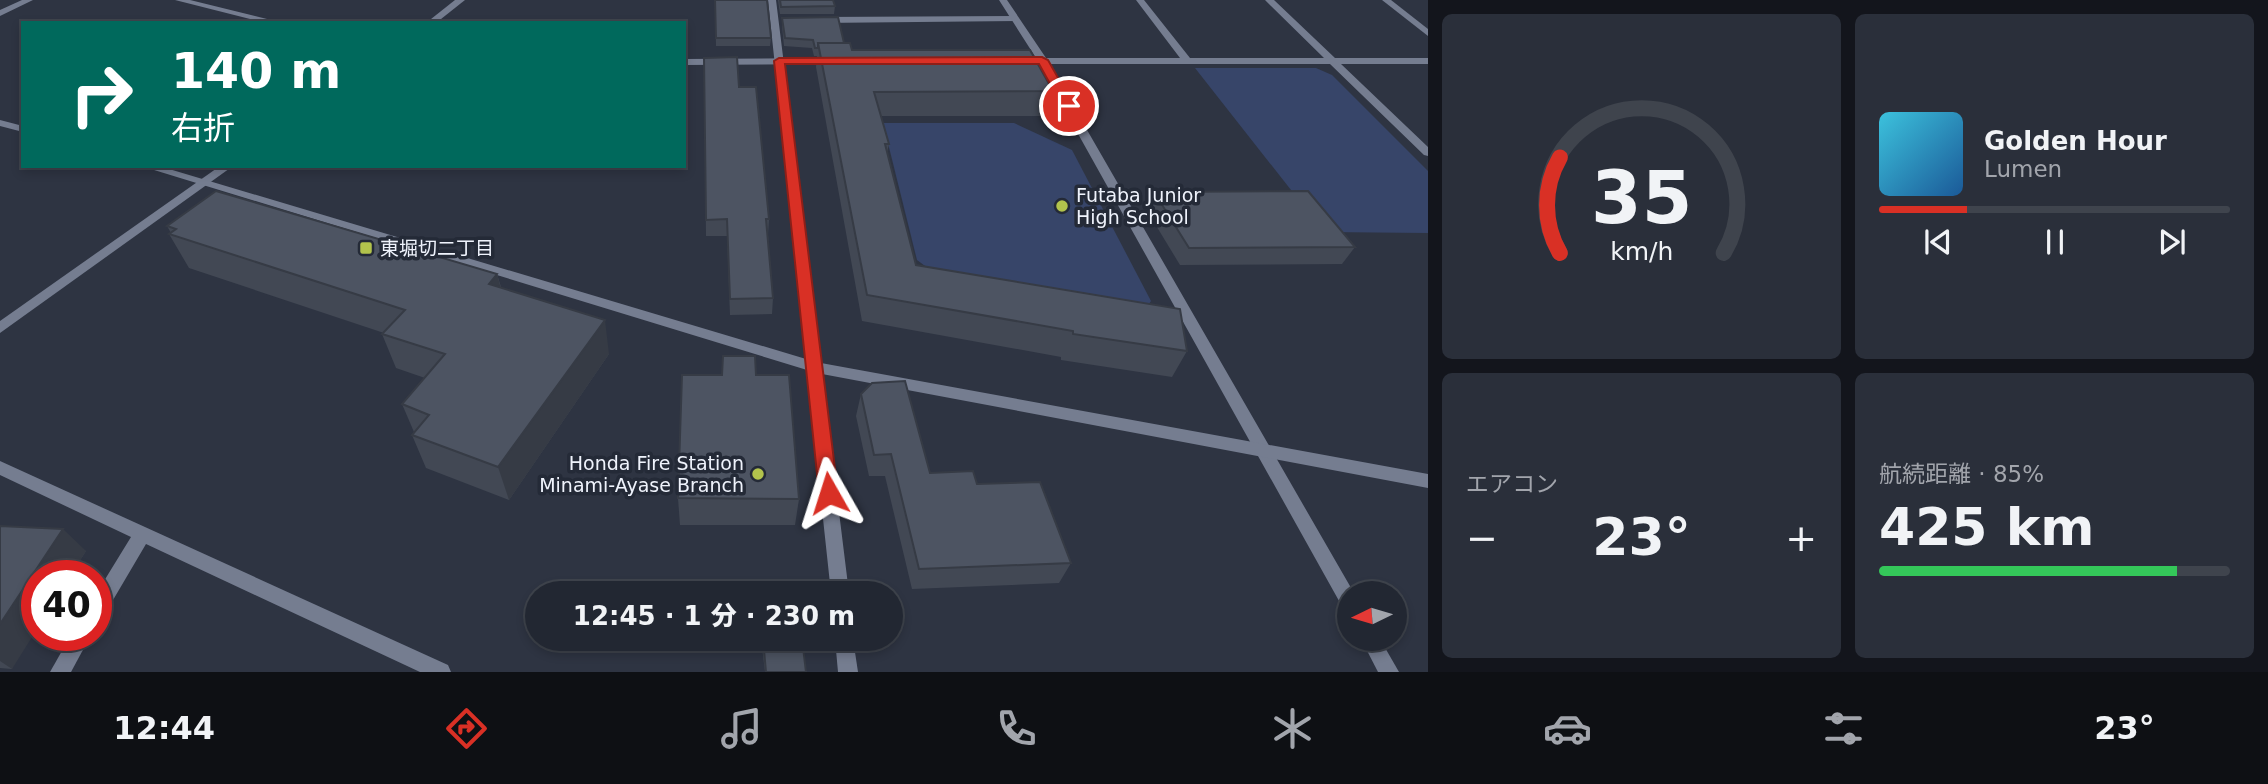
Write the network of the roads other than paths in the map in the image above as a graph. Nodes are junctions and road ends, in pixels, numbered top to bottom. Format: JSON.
{"nodes":[{"id":1,"x":29,"y":0,"type":"edge"},
{"id":2,"x":179,"y":0,"type":"edge"},
{"id":3,"x":461,"y":0,"type":"edge"},
{"id":4,"x":772,"y":0,"type":"edge"},
{"id":5,"x":1003,"y":0,"type":"edge"},
{"id":6,"x":1140,"y":0,"type":"edge"},
{"id":7,"x":1269,"y":0,"type":"edge"},
{"id":8,"x":1386,"y":0,"type":"edge"},
{"id":9,"x":0,"y":13,"type":"edge"},
{"id":10,"x":1014,"y":19,"type":"junction"},
{"id":11,"x":807,"y":20,"type":"edge"},
{"id":12,"x":270,"y":21,"type":"edge"},
{"id":13,"x":433,"y":21,"type":"edge"},
{"id":14,"x":1428,"y":33,"type":"edge"},
{"id":15,"x":1042,"y":60,"type":"junction"},
{"id":16,"x":779,"y":61,"type":"junction"},
{"id":17,"x":849,"y":61,"type":"edge"},
{"id":18,"x":1001,"y":61,"type":"edge"},
{"id":19,"x":1187,"y":61,"type":"junction"},
{"id":20,"x":1333,"y":61,"type":"junction"},
{"id":21,"x":1428,"y":61,"type":"edge"},
{"id":22,"x":686,"y":62,"type":"edge"},
{"id":23,"x":0,"y":122,"type":"edge"},
{"id":24,"x":21,"y":128,"type":"edge"},
{"id":25,"x":1428,"y":153,"type":"edge"},
{"id":26,"x":153,"y":168,"type":"edge"},
{"id":27,"x":225,"y":168,"type":"edge"},
{"id":28,"x":204,"y":183,"type":"junction"},
{"id":29,"x":0,"y":328,"type":"edge"},
{"id":30,"x":815,"y":367,"type":"junction"},
{"id":31,"x":1265,"y":451,"type":"junction"},
{"id":32,"x":0,"y":468,"type":"edge"},
{"id":33,"x":1428,"y":481,"type":"edge"},
{"id":34,"x":142,"y":534,"type":"junction"},
{"id":35,"x":838,"y":581,"type":"edge"},
{"id":36,"x":1337,"y":581,"type":"edge"},
{"id":37,"x":112,"y":584,"type":"edge"},
{"id":38,"x":72,"y":651,"type":"edge"},
{"id":39,"x":845,"y":651,"type":"edge"},
{"id":40,"x":1377,"y":651,"type":"edge"},
{"id":41,"x":60,"y":672,"type":"edge"},
{"id":42,"x":441,"y":672,"type":"edge"},
{"id":43,"x":848,"y":672,"type":"edge"},
{"id":44,"x":1389,"y":672,"type":"edge"}],
"edges":[{"from":1,"to":9,"type":"street"},
{"from":2,"to":12,"type":"street"},
{"from":3,"to":13,"type":"street"},
{"from":4,"to":16,"type":"street"},
{"from":5,"to":10,"type":"street"},
{"from":6,"to":19,"type":"street"},
{"from":7,"to":20,"type":"street"},
{"from":8,"to":14,"type":"street"},
{"from":10,"to":11,"type":"street"},
{"from":10,"to":15,"type":"street"},
{"from":15,"to":18,"type":"street"},
{"from":15,"to":19,"type":"street"},
{"from":15,"to":31,"type":"street"},
{"from":16,"to":17,"type":"street"},
{"from":16,"to":22,"type":"street"},
{"from":16,"to":30,"type":"street"},
{"from":19,"to":20,"type":"street"},
{"from":20,"to":21,"type":"street"},
{"from":20,"to":25,"type":"street"},
{"from":23,"to":24,"type":"street"},
{"from":26,"to":28,"type":"street"},
{"from":27,"to":28,"type":"street"},
{"from":28,"to":29,"type":"street"},
{"from":28,"to":30,"type":"street"},
{"from":30,"to":31,"type":"street"},
{"from":30,"to":35,"type":"street"},
{"from":31,"to":33,"type":"street"},
{"from":31,"to":36,"type":"street"},
{"from":32,"to":34,"type":"street"},
{"from":34,"to":37,"type":"street"},
{"from":34,"to":42,"type":"street"},
{"from":38,"to":41,"type":"street"},
{"from":39,"to":43,"type":"street"},
{"from":40,"to":44,"type":"street"}]}
